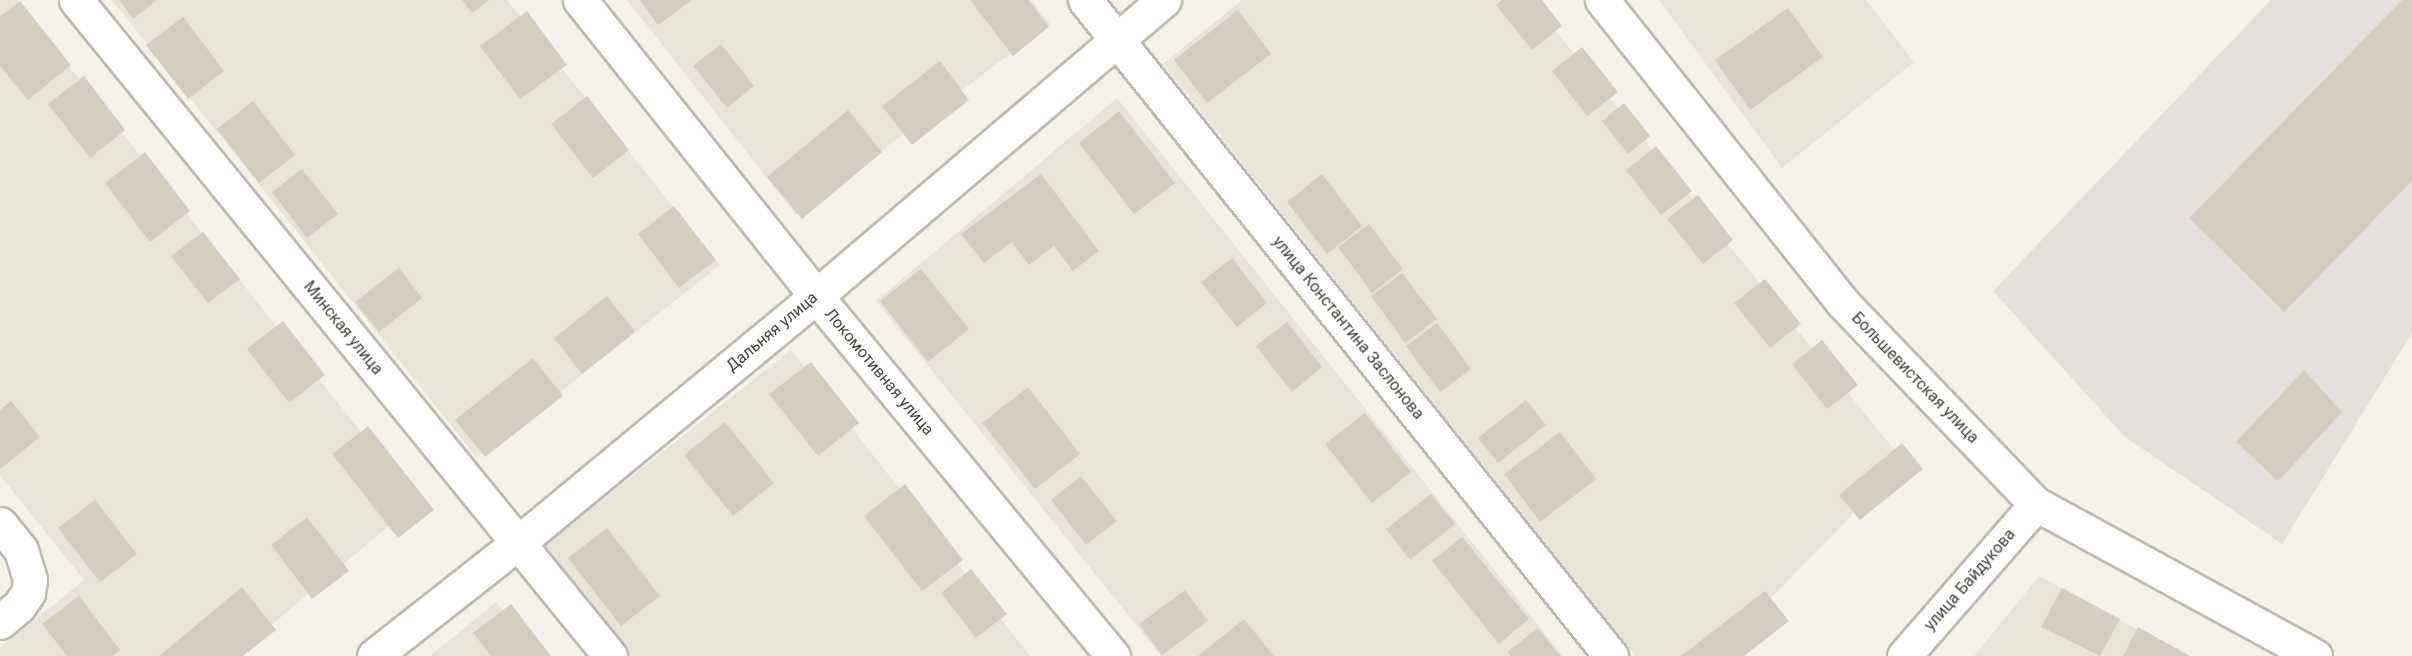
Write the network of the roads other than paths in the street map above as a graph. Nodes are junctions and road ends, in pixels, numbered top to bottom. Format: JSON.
{"nodes":[{"id":1,"x":76,"y":0,"type":"edge"},
{"id":2,"x":580,"y":0,"type":"edge"},
{"id":3,"x":1086,"y":0,"type":"edge"},
{"id":4,"x":1164,"y":0,"type":"edge"},
{"id":5,"x":1602,"y":0,"type":"edge"},
{"id":6,"x":1116,"y":38,"type":"junction"},
{"id":7,"x":816,"y":296,"type":"junction"},
{"id":8,"x":2036,"y":504,"type":"junction"},
{"id":9,"x":0,"y":524,"type":"edge"},
{"id":10,"x":519,"y":542,"type":"junction"},
{"id":11,"x":0,"y":622,"type":"edge"},
{"id":12,"x":374,"y":656,"type":"edge"},
{"id":13,"x":610,"y":656,"type":"edge"},
{"id":14,"x":1113,"y":656,"type":"edge"},
{"id":15,"x":1611,"y":656,"type":"edge"},
{"id":16,"x":1904,"y":656,"type":"edge"},
{"id":17,"x":2315,"y":656,"type":"edge"}],
"edges":[{"from":1,"to":10,"type":"street","name":"Минская улица"},
{"from":2,"to":7,"type":"street","name":"Локомотивная улица"},
{"from":3,"to":6,"type":"street","name":"улица Константина Заслонова"},
{"from":4,"to":6,"type":"street","name":"Дальняя улица"},
{"from":5,"to":8,"type":"street","name":"Большевистская улица"},
{"from":6,"to":7,"type":"street","name":"Дальняя улица"},
{"from":6,"to":15,"type":"street","name":"улица Константина Заслонова"},
{"from":7,"to":10,"type":"street","name":"Дальняя улица"},
{"from":7,"to":14,"type":"street","name":"Локомотивная улица"},
{"from":8,"to":16,"type":"street","name":"улица Байдукова"},
{"from":8,"to":17,"type":"street","name":"Большевистская улица"},
{"from":9,"to":11,"type":"street"},
{"from":10,"to":12,"type":"street","name":"Дальняя улица"},
{"from":10,"to":13,"type":"street","name":"Минская улица"}]}
